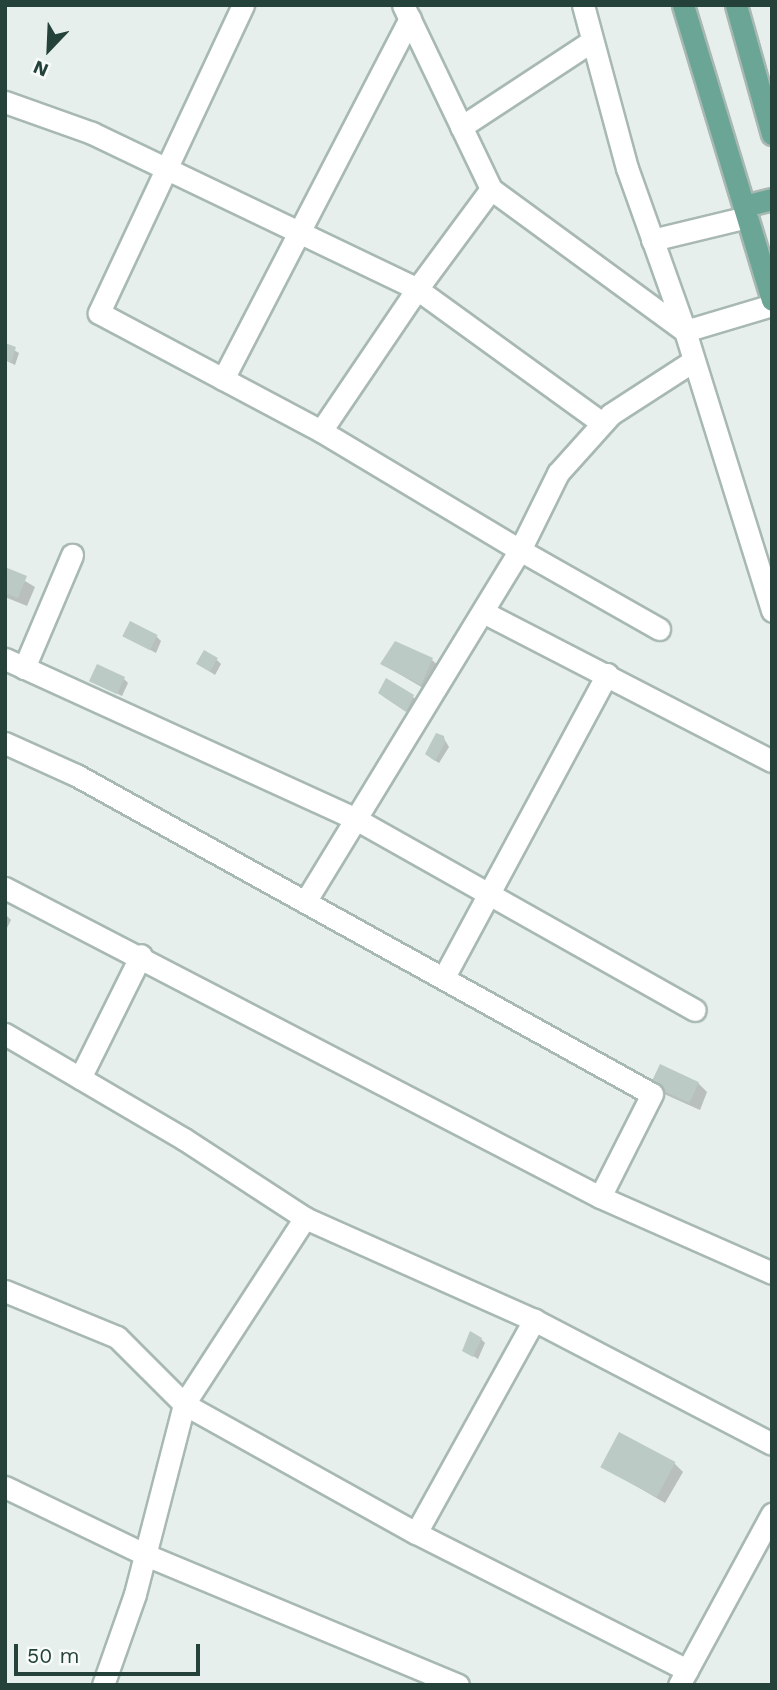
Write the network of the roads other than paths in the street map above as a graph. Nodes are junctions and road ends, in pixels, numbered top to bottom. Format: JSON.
{"nodes":[{"id":1,"x":243,"y":5,"type":"edge"},
{"id":2,"x":583,"y":5,"type":"edge"},
{"id":3,"x":682,"y":5,"type":"edge"},
{"id":4,"x":736,"y":5,"type":"edge"},
{"id":5,"x":407,"y":12,"type":"edge"},
{"id":6,"x":592,"y":41,"type":"junction"},
{"id":7,"x":5,"y":102,"type":"edge"},
{"id":8,"x":461,"y":127,"type":"junction"},
{"id":9,"x":772,"y":134,"type":"edge"},
{"id":10,"x":167,"y":168,"type":"junction"},
{"id":11,"x":491,"y":190,"type":"junction"},
{"id":12,"x":772,"y":199,"type":"edge"},
{"id":13,"x":745,"y":212,"type":"junction"},
{"id":14,"x":297,"y":231,"type":"junction"},
{"id":15,"x":652,"y":240,"type":"junction"},
{"id":16,"x":417,"y":289,"type":"junction"},
{"id":17,"x":772,"y":302,"type":"edge"},
{"id":18,"x":685,"y":331,"type":"junction"},
{"id":19,"x":693,"y":361,"type":"junction"},
{"id":20,"x":223,"y":379,"type":"junction"},
{"id":21,"x":602,"y":424,"type":"junction"},
{"id":22,"x":321,"y":432,"type":"junction"},
{"id":23,"x":520,"y":550,"type":"junction"},
{"id":24,"x":72,"y":555,"type":"dead end"},
{"id":25,"x":772,"y":611,"type":"edge"},
{"id":26,"x":483,"y":612,"type":"junction"},
{"id":27,"x":659,"y":629,"type":"dead end"},
{"id":28,"x":15,"y":664,"type":"edge"},
{"id":29,"x":607,"y":674,"type":"junction"},
{"id":30,"x":5,"y":743,"type":"edge"},
{"id":31,"x":772,"y":761,"type":"edge"},
{"id":32,"x":354,"y":818,"type":"junction"},
{"id":33,"x":5,"y":888,"type":"edge"},
{"id":34,"x":491,"y":896,"type":"junction"},
{"id":35,"x":305,"y":902,"type":"junction"},
{"id":36,"x":141,"y":955,"type":"junction"},
{"id":37,"x":444,"y":977,"type":"junction"},
{"id":38,"x":695,"y":1010,"type":"dead end"},
{"id":39,"x":5,"y":1034,"type":"edge"},
{"id":40,"x":80,"y":1078,"type":"junction"},
{"id":41,"x":600,"y":1197,"type":"junction"},
{"id":42,"x":305,"y":1217,"type":"junction"},
{"id":43,"x":772,"y":1273,"type":"edge"},
{"id":44,"x":5,"y":1291,"type":"edge"},
{"id":45,"x":534,"y":1320,"type":"junction"},
{"id":46,"x":184,"y":1404,"type":"junction"},
{"id":47,"x":772,"y":1444,"type":"edge"},
{"id":48,"x":5,"y":1487,"type":"edge"},
{"id":49,"x":772,"y":1514,"type":"edge"},
{"id":50,"x":416,"y":1533,"type":"junction"},
{"id":51,"x":146,"y":1555,"type":"junction"},
{"id":52,"x":683,"y":1677,"type":"edge"},
{"id":53,"x":103,"y":1685,"type":"edge"},
{"id":54,"x":458,"y":1685,"type":"edge"}],
"edges":[{"from":1,"to":10,"type":"street"},
{"from":2,"to":6,"type":"street"},
{"from":3,"to":13,"type":"main road"},
{"from":4,"to":9,"type":"main road"},
{"from":5,"to":8,"type":"street"},
{"from":5,"to":14,"type":"street"},
{"from":6,"to":8,"type":"street"},
{"from":6,"to":15,"type":"street"},
{"from":7,"to":10,"type":"street"},
{"from":8,"to":11,"type":"street"},
{"from":10,"to":14,"type":"street"},
{"from":10,"to":20,"type":"street"},
{"from":11,"to":16,"type":"street"},
{"from":11,"to":18,"type":"street"},
{"from":12,"to":13,"type":"main road"},
{"from":13,"to":15,"type":"street"},
{"from":13,"to":17,"type":"main road"},
{"from":14,"to":16,"type":"street"},
{"from":14,"to":20,"type":"street"},
{"from":15,"to":18,"type":"street"},
{"from":16,"to":21,"type":"street"},
{"from":16,"to":22,"type":"street"},
{"from":17,"to":18,"type":"street"},
{"from":18,"to":19,"type":"street"},
{"from":19,"to":21,"type":"street"},
{"from":19,"to":25,"type":"street"},
{"from":20,"to":22,"type":"street"},
{"from":21,"to":23,"type":"street"},
{"from":22,"to":23,"type":"street"},
{"from":23,"to":26,"type":"street"},
{"from":23,"to":27,"type":"street"},
{"from":24,"to":28,"type":"street"},
{"from":26,"to":29,"type":"street"},
{"from":26,"to":32,"type":"street"},
{"from":28,"to":32,"type":"street"},
{"from":29,"to":31,"type":"street"},
{"from":29,"to":34,"type":"street"},
{"from":30,"to":35,"type":"street"},
{"from":32,"to":34,"type":"street"},
{"from":32,"to":35,"type":"street"},
{"from":33,"to":36,"type":"street"},
{"from":34,"to":37,"type":"street"},
{"from":34,"to":38,"type":"street"},
{"from":35,"to":37,"type":"street"},
{"from":36,"to":40,"type":"street"},
{"from":36,"to":41,"type":"street"},
{"from":37,"to":41,"type":"street"},
{"from":39,"to":40,"type":"street"},
{"from":40,"to":42,"type":"street"},
{"from":41,"to":43,"type":"street"},
{"from":42,"to":45,"type":"street"},
{"from":42,"to":46,"type":"street"},
{"from":44,"to":46,"type":"street"},
{"from":45,"to":47,"type":"street"},
{"from":45,"to":50,"type":"street"},
{"from":46,"to":50,"type":"street"},
{"from":46,"to":51,"type":"street"},
{"from":48,"to":51,"type":"street"},
{"from":49,"to":52,"type":"street"},
{"from":50,"to":52,"type":"street"},
{"from":51,"to":53,"type":"street"},
{"from":51,"to":54,"type":"street"}]}
